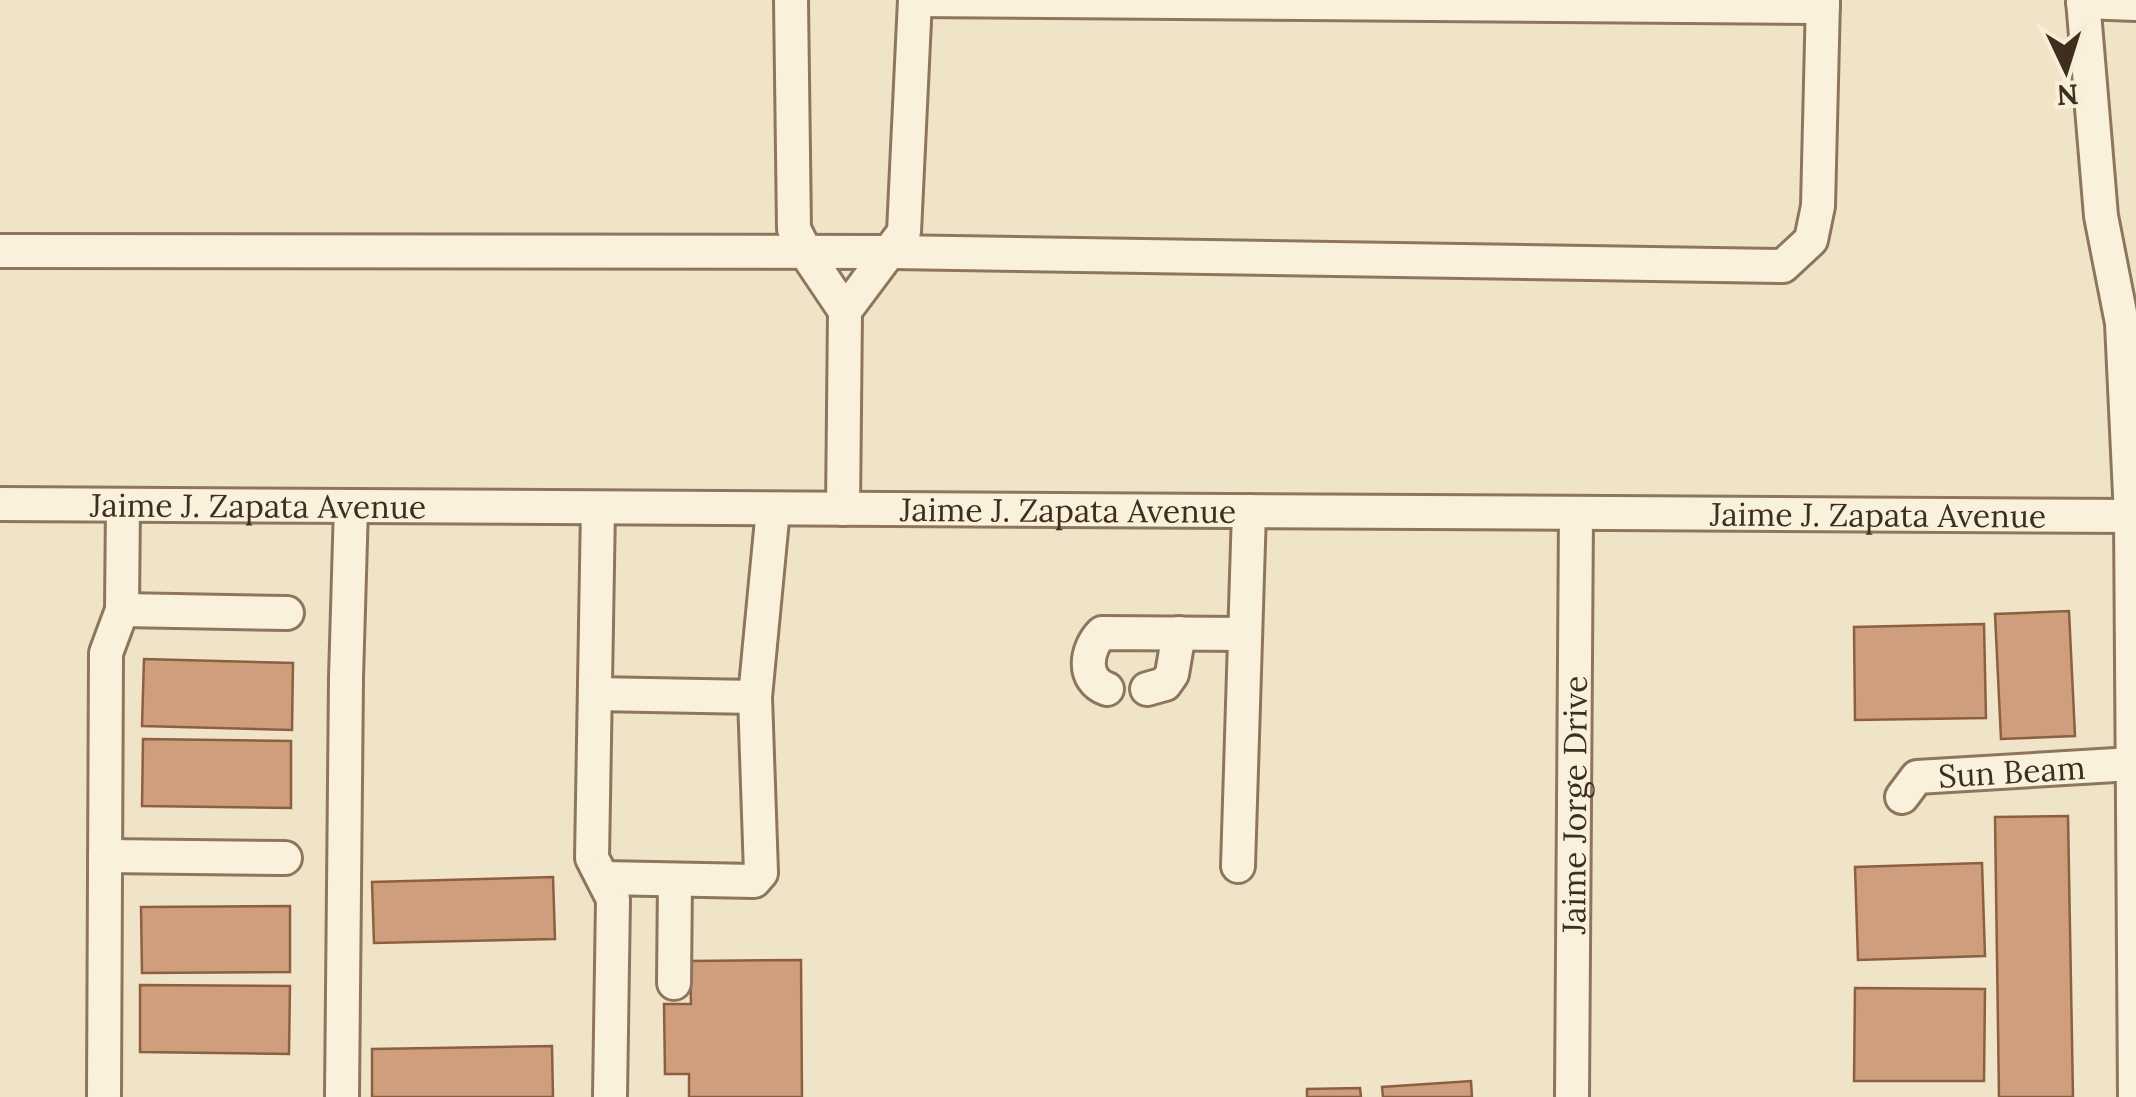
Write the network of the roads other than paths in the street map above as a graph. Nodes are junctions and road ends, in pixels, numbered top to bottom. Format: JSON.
{"nodes":[{"id":1,"x":791,"y":0,"type":"edge"},
{"id":2,"x":915,"y":0,"type":"edge"},
{"id":3,"x":2083,"y":1,"type":"edge"},
{"id":4,"x":1823,"y":4,"type":"edge"},
{"id":5,"x":2136,"y":4,"type":"edge"},
{"id":6,"x":0,"y":251,"type":"edge"},
{"id":7,"x":890,"y":252,"type":"junction"},
{"id":8,"x":806,"y":253,"type":"junction"},
{"id":9,"x":845,"y":311,"type":"junction"},
{"id":10,"x":0,"y":504,"type":"edge"},
{"id":11,"x":124,"y":505,"type":"junction"},
{"id":12,"x":351,"y":506,"type":"junction"},
{"id":13,"x":598,"y":508,"type":"junction"},
{"id":14,"x":773,"y":509,"type":"junction"},
{"id":15,"x":843,"y":509,"type":"junction"},
{"id":16,"x":1249,"y":511,"type":"junction"},
{"id":17,"x":1576,"y":513,"type":"junction"},
{"id":18,"x":2134,"y":516,"type":"edge"},
{"id":19,"x":122,"y":610,"type":"junction"},
{"id":20,"x":287,"y":614,"type":"dead end"},
{"id":21,"x":1180,"y":633,"type":"junction"},
{"id":22,"x":1245,"y":634,"type":"junction"},
{"id":23,"x":1107,"y":689,"type":"dead end"},
{"id":24,"x":1147,"y":690,"type":"dead end"},
{"id":25,"x":595,"y":694,"type":"junction"},
{"id":26,"x":755,"y":697,"type":"junction"},
{"id":27,"x":2132,"y":764,"type":"junction"},
{"id":28,"x":1902,"y":797,"type":"dead end"},
{"id":29,"x":105,"y":856,"type":"junction"},
{"id":30,"x":286,"y":858,"type":"dead end"},
{"id":31,"x":1238,"y":866,"type":"dead end"},
{"id":32,"x":603,"y":878,"type":"junction"},
{"id":33,"x":675,"y":880,"type":"junction"},
{"id":34,"x":674,"y":983,"type":"dead end"},
{"id":35,"x":104,"y":1097,"type":"edge"},
{"id":36,"x":342,"y":1097,"type":"edge"},
{"id":37,"x":610,"y":1097,"type":"edge"},
{"id":38,"x":1572,"y":1097,"type":"edge"},
{"id":39,"x":2135,"y":1097,"type":"edge"}],
"edges":[{"from":1,"to":8,"type":"street"},
{"from":2,"to":4,"type":"street"},
{"from":2,"to":7,"type":"street"},
{"from":3,"to":5,"type":"street"},
{"from":3,"to":18,"type":"street"},
{"from":4,"to":7,"type":"street"},
{"from":6,"to":8,"type":"street"},
{"from":7,"to":8,"type":"street"},
{"from":7,"to":9,"type":"street"},
{"from":8,"to":9,"type":"street"},
{"from":9,"to":15,"type":"street"},
{"from":10,"to":11,"type":"street","name":"Jaime J. Zapata Avenue"},
{"from":11,"to":12,"type":"street","name":"Jaime J. Zapata Avenue"},
{"from":11,"to":19,"type":"street"},
{"from":12,"to":13,"type":"street","name":"Jaime J. Zapata Avenue"},
{"from":12,"to":36,"type":"street"},
{"from":13,"to":14,"type":"street","name":"Jaime J. Zapata Avenue"},
{"from":13,"to":25,"type":"street"},
{"from":14,"to":15,"type":"street","name":"Jaime J. Zapata Avenue"},
{"from":14,"to":26,"type":"street"},
{"from":15,"to":16,"type":"street","name":"Jaime J. Zapata Avenue"},
{"from":16,"to":17,"type":"street","name":"Jaime J. Zapata Avenue"},
{"from":16,"to":22,"type":"street"},
{"from":17,"to":18,"type":"street","name":"Jaime J. Zapata Avenue"},
{"from":17,"to":38,"type":"street","name":"Jaime Jorge Drive"},
{"from":18,"to":27,"type":"street"},
{"from":19,"to":20,"type":"street"},
{"from":19,"to":29,"type":"street"},
{"from":21,"to":22,"type":"street"},
{"from":21,"to":23,"type":"street"},
{"from":21,"to":24,"type":"street"},
{"from":22,"to":31,"type":"street"},
{"from":25,"to":26,"type":"street"},
{"from":25,"to":32,"type":"street"},
{"from":26,"to":33,"type":"street"},
{"from":27,"to":28,"type":"street","name":"Sun Beam"},
{"from":27,"to":39,"type":"street"},
{"from":29,"to":30,"type":"street"},
{"from":29,"to":35,"type":"street"},
{"from":32,"to":33,"type":"street"},
{"from":32,"to":37,"type":"street"},
{"from":33,"to":34,"type":"street"}]}
